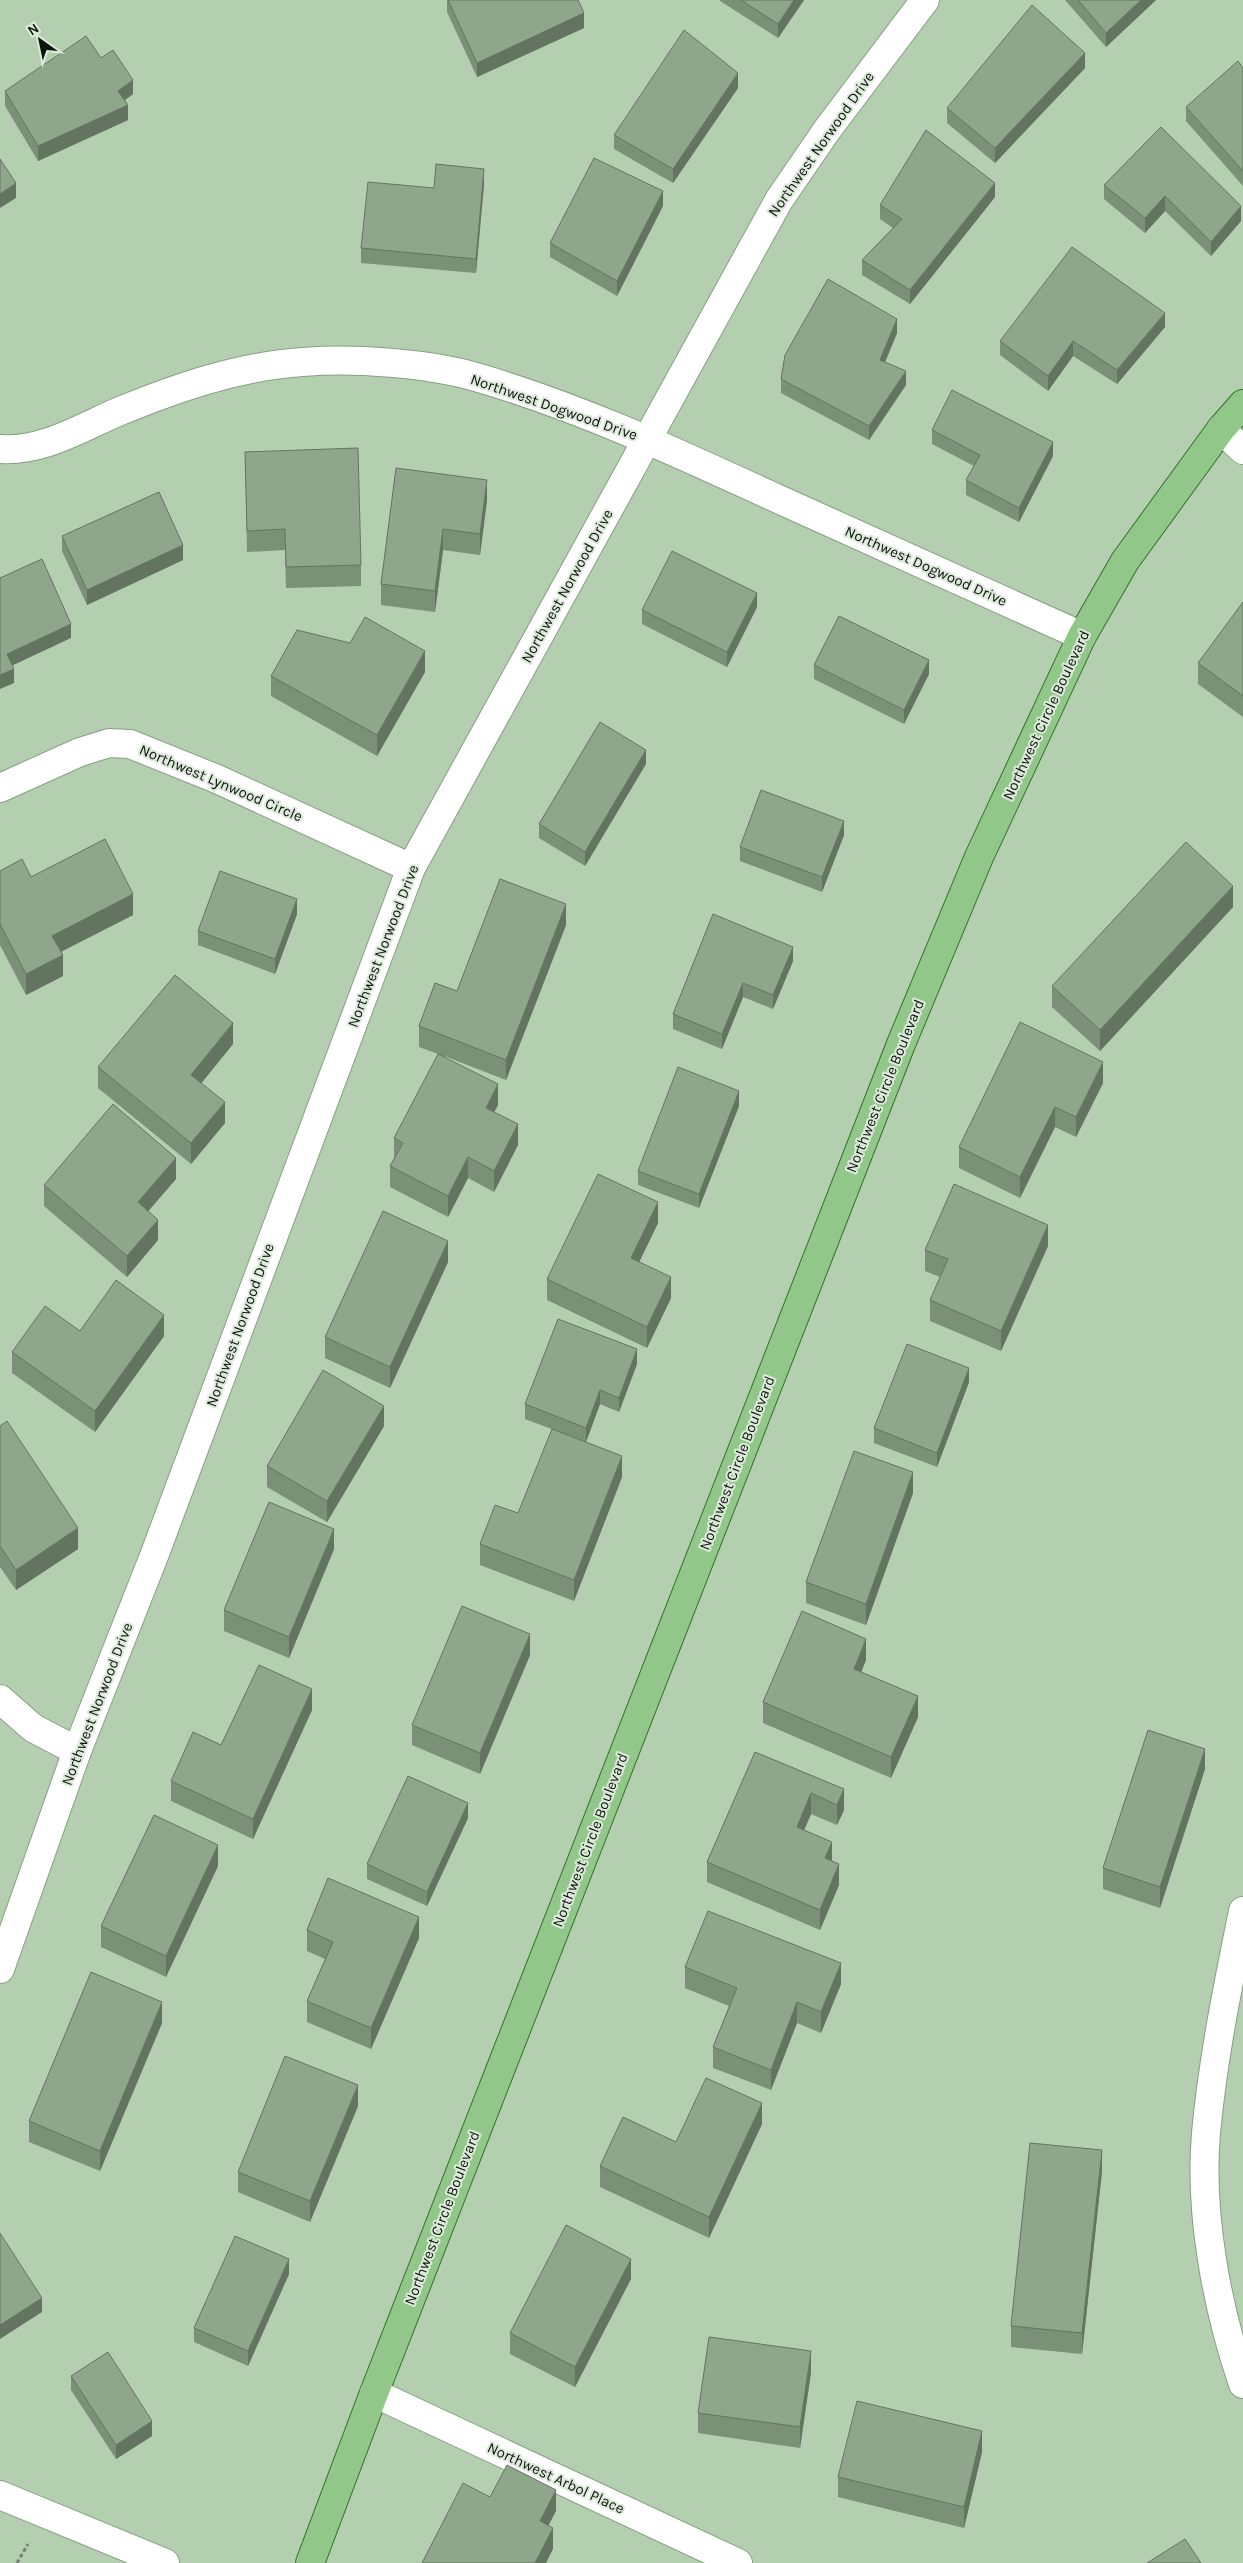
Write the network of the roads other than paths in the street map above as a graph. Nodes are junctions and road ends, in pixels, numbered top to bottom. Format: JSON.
{"nodes":[{"id":1,"x":925,"y":0,"type":"edge"},
{"id":2,"x":1243,"y":404,"type":"edge"},
{"id":3,"x":1221,"y":429,"type":"junction"},
{"id":4,"x":648,"y":440,"type":"junction"},
{"id":5,"x":0,"y":449,"type":"edge"},
{"id":6,"x":1243,"y":450,"type":"edge"},
{"id":7,"x":1082,"y":636,"type":"junction"},
{"id":8,"x":0,"y":788,"type":"edge"},
{"id":9,"x":411,"y":868,"type":"junction"},
{"id":10,"x":0,"y":1699,"type":"edge"},
{"id":11,"x":77,"y":1752,"type":"junction"},
{"id":12,"x":1243,"y":1911,"type":"edge"},
{"id":13,"x":0,"y":1970,"type":"edge"},
{"id":14,"x":1243,"y":2384,"type":"edge"},
{"id":15,"x":374,"y":2394,"type":"junction"},
{"id":16,"x":0,"y":2495,"type":"edge"},
{"id":17,"x":165,"y":2563,"type":"edge"},
{"id":18,"x":310,"y":2563,"type":"edge"},
{"id":19,"x":738,"y":2563,"type":"edge"}],
"edges":[{"from":1,"to":4,"type":"street","name":"Northwest Norwood Drive"},
{"from":2,"to":3,"type":"main road","name":"Northwest Circle Boulevard"},
{"from":3,"to":6,"type":"street"},
{"from":3,"to":7,"type":"main road","name":"Northwest Circle Boulevard"},
{"from":4,"to":5,"type":"street","name":"Northwest Dogwood Drive"},
{"from":4,"to":7,"type":"street","name":"Northwest Dogwood Drive"},
{"from":4,"to":9,"type":"street","name":"Northwest Norwood Drive"},
{"from":7,"to":15,"type":"main road","name":"Northwest Circle Boulevard"},
{"from":8,"to":9,"type":"street","name":"Northwest Lynwood Circle"},
{"from":9,"to":11,"type":"street","name":"Northwest Norwood Drive"},
{"from":10,"to":11,"type":"street"},
{"from":11,"to":13,"type":"street","name":"Northwest Norwood Drive"},
{"from":12,"to":14,"type":"street"},
{"from":15,"to":18,"type":"main road","name":"Northwest Circle Boulevard"},
{"from":15,"to":19,"type":"street","name":"Northwest Arbol Place"},
{"from":16,"to":17,"type":"street"}]}
